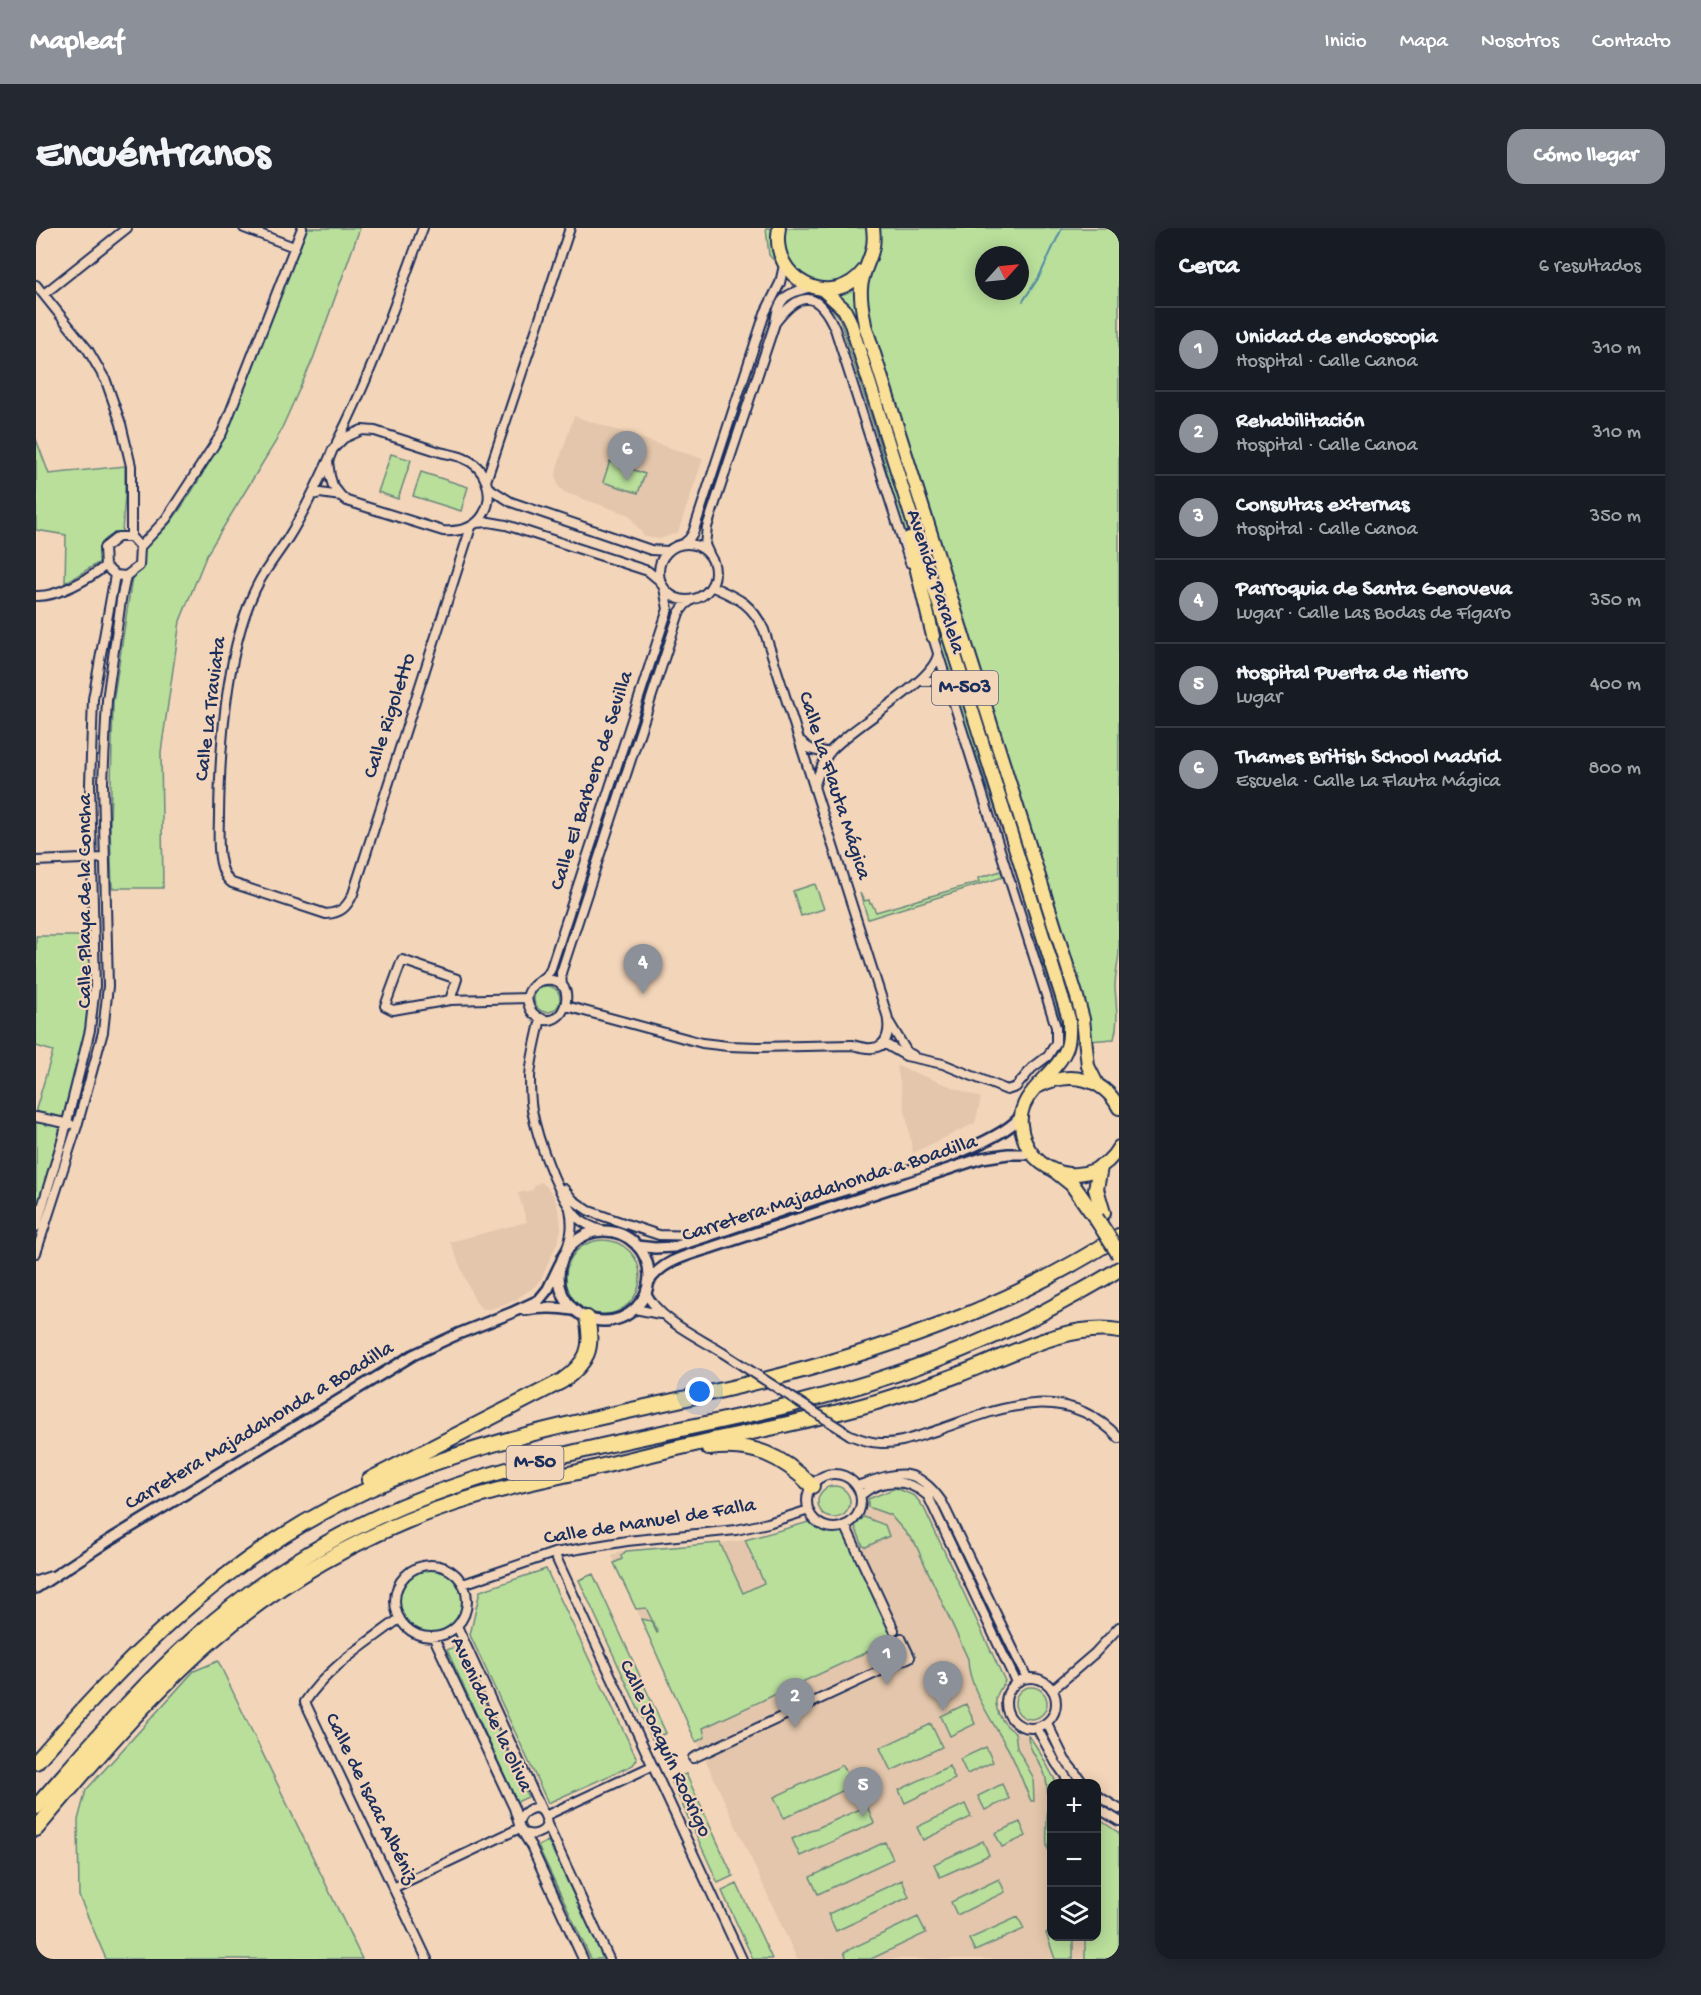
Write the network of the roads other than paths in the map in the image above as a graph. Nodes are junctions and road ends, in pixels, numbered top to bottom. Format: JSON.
{"nodes":[{"id":1,"x":127,"y":228,"type":"edge"},
{"id":2,"x":244,"y":228,"type":"edge"},
{"id":3,"x":302,"y":228,"type":"edge"},
{"id":4,"x":423,"y":228,"type":"edge"},
{"id":5,"x":570,"y":228,"type":"edge"},
{"id":6,"x":779,"y":228,"type":"edge"},
{"id":7,"x":873,"y":228,"type":"edge"},
{"id":8,"x":294,"y":247,"type":"junction"},
{"id":9,"x":869,"y":264,"type":"junction"},
{"id":10,"x":784,"y":265,"type":"junction"},
{"id":11,"x":36,"y":285,"type":"edge"},
{"id":12,"x":817,"y":288,"type":"junction"},
{"id":13,"x":44,"y":294,"type":"junction"},
{"id":14,"x":775,"y":323,"type":"junction"},
{"id":15,"x":876,"y":406,"type":"junction"},
{"id":16,"x":352,"y":412,"type":"junction"},
{"id":17,"x":362,"y":430,"type":"junction"},
{"id":18,"x":333,"y":448,"type":"junction"},
{"id":19,"x":494,"y":458,"type":"junction"},
{"id":20,"x":328,"y":461,"type":"junction"},
{"id":21,"x":476,"y":467,"type":"junction"},
{"id":22,"x":487,"y":485,"type":"junction"},
{"id":23,"x":312,"y":495,"type":"junction"},
{"id":24,"x":341,"y":496,"type":"junction"},
{"id":25,"x":474,"y":525,"type":"junction"},
{"id":26,"x":455,"y":532,"type":"junction"},
{"id":27,"x":131,"y":537,"type":"junction"},
{"id":28,"x":683,"y":544,"type":"junction"},
{"id":29,"x":140,"y":547,"type":"junction"},
{"id":30,"x":465,"y":547,"type":"junction"},
{"id":31,"x":668,"y":551,"type":"junction"},
{"id":32,"x":710,"y":556,"type":"junction"},
{"id":33,"x":105,"y":566,"type":"junction"},
{"id":34,"x":115,"y":575,"type":"junction"},
{"id":35,"x":126,"y":576,"type":"junction"},
{"id":36,"x":662,"y":584,"type":"junction"},
{"id":37,"x":711,"y":586,"type":"junction"},
{"id":38,"x":36,"y":596,"type":"edge"},
{"id":39,"x":693,"y":599,"type":"junction"},
{"id":40,"x":933,"y":636,"type":"junction"},
{"id":41,"x":938,"y":653,"type":"junction"},
{"id":42,"x":919,"y":681,"type":"junction"},
{"id":43,"x":950,"y":693,"type":"junction"},
{"id":44,"x":798,"y":737,"type":"junction"},
{"id":45,"x":830,"y":752,"type":"junction"},
{"id":46,"x":814,"y":787,"type":"junction"},
{"id":47,"x":105,"y":858,"type":"junction"},
{"id":48,"x":93,"y":859,"type":"junction"},
{"id":49,"x":36,"y":861,"type":"edge"},
{"id":50,"x":338,"y":912,"type":"joint"},
{"id":51,"x":540,"y":981,"type":"junction"},
{"id":52,"x":562,"y":986,"type":"junction"},
{"id":53,"x":527,"y":998,"type":"junction"},
{"id":54,"x":450,"y":1000,"type":"junction"},
{"id":55,"x":566,"y":1006,"type":"junction"},
{"id":56,"x":541,"y":1018,"type":"junction"},
{"id":57,"x":888,"y":1021,"type":"junction"},
{"id":58,"x":881,"y":1045,"type":"junction"},
{"id":59,"x":917,"y":1058,"type":"junction"},
{"id":60,"x":1097,"y":1084,"type":"junction"},
{"id":61,"x":1035,"y":1088,"type":"junction"},
{"id":62,"x":1119,"y":1108,"type":"edge"},
{"id":63,"x":36,"y":1117,"type":"edge"},
{"id":64,"x":1020,"y":1117,"type":"junction"},
{"id":65,"x":67,"y":1124,"type":"junction"},
{"id":66,"x":77,"y":1126,"type":"junction"},
{"id":67,"x":1117,"y":1152,"type":"edge"},
{"id":68,"x":1033,"y":1154,"type":"junction"},
{"id":69,"x":1100,"y":1167,"type":"junction"},
{"id":70,"x":1057,"y":1172,"type":"junction"},
{"id":71,"x":555,"y":1178,"type":"junction"},
{"id":72,"x":569,"y":1207,"type":"junction"},
{"id":73,"x":1100,"y":1215,"type":"junction"},
{"id":74,"x":36,"y":1227,"type":"edge"},
{"id":75,"x":604,"y":1231,"type":"junction"},
{"id":76,"x":708,"y":1236,"type":"junction"},
{"id":77,"x":1119,"y":1237,"type":"edge"},
{"id":78,"x":637,"y":1246,"type":"junction"},
{"id":79,"x":566,"y":1251,"type":"junction"},
{"id":80,"x":36,"y":1253,"type":"edge"},
{"id":81,"x":1119,"y":1254,"type":"edge"},
{"id":82,"x":560,"y":1264,"type":"junction"},
{"id":83,"x":1119,"y":1269,"type":"edge"},
{"id":84,"x":647,"y":1288,"type":"junction"},
{"id":85,"x":635,"y":1309,"type":"junction"},
{"id":86,"x":574,"y":1311,"type":"junction"},
{"id":87,"x":511,"y":1313,"type":"junction"},
{"id":88,"x":665,"y":1316,"type":"junction"},
{"id":89,"x":587,"y":1318,"type":"junction"},
{"id":90,"x":1119,"y":1331,"type":"edge"},
{"id":91,"x":1119,"y":1438,"type":"edge"},
{"id":92,"x":604,"y":1466,"type":"junction"},
{"id":93,"x":812,"y":1486,"type":"junction"},
{"id":94,"x":857,"y":1486,"type":"junction"},
{"id":95,"x":861,"y":1495,"type":"junction"},
{"id":96,"x":809,"y":1510,"type":"junction"},
{"id":97,"x":847,"y":1524,"type":"junction"},
{"id":98,"x":554,"y":1553,"type":"junction"},
{"id":99,"x":55,"y":1574,"type":"junction"},
{"id":100,"x":36,"y":1581,"type":"edge"},
{"id":101,"x":463,"y":1584,"type":"junction"},
{"id":102,"x":36,"y":1588,"type":"edge"},
{"id":103,"x":399,"y":1619,"type":"junction"},
{"id":104,"x":457,"y":1626,"type":"junction"},
{"id":105,"x":1119,"y":1627,"type":"edge"},
{"id":106,"x":895,"y":1629,"type":"dead end"},
{"id":107,"x":434,"y":1638,"type":"junction"},
{"id":108,"x":900,"y":1639,"type":"dead end"},
{"id":109,"x":1026,"y":1678,"type":"junction"},
{"id":110,"x":1016,"y":1682,"type":"junction"},
{"id":111,"x":1052,"y":1690,"type":"junction"},
{"id":112,"x":93,"y":1697,"type":"junction"},
{"id":113,"x":1047,"y":1723,"type":"junction"},
{"id":114,"x":1037,"y":1728,"type":"junction"},
{"id":115,"x":692,"y":1756,"type":"dead end"},
{"id":116,"x":36,"y":1762,"type":"edge"},
{"id":117,"x":652,"y":1767,"type":"junction"},
{"id":118,"x":1067,"y":1779,"type":"edge"},
{"id":119,"x":1080,"y":1779,"type":"edge"},
{"id":120,"x":1101,"y":1798,"type":"edge"},
{"id":121,"x":36,"y":1807,"type":"edge"},
{"id":122,"x":1119,"y":1809,"type":"edge"},
{"id":123,"x":1101,"y":1810,"type":"edge"},
{"id":124,"x":544,"y":1816,"type":"junction"},
{"id":125,"x":1119,"y":1821,"type":"edge"},
{"id":126,"x":521,"y":1827,"type":"junction"},
{"id":127,"x":37,"y":1828,"type":"edge"},
{"id":128,"x":393,"y":1888,"type":"junction"},
{"id":129,"x":427,"y":1959,"type":"edge"},
{"id":130,"x":584,"y":1959,"type":"edge"},
{"id":131,"x":609,"y":1959,"type":"edge"},
{"id":132,"x":742,"y":1959,"type":"edge"}],
"edges":[{"from":1,"to":13,"type":"street"},
{"from":2,"to":8,"type":"street"},
{"from":3,"to":8,"type":"street"},
{"from":4,"to":16,"type":"street"},
{"from":5,"to":19,"type":"street"},
{"from":6,"to":10,"type":"highway"},
{"from":7,"to":9,"type":"highway","number":"M-503"},
{"from":8,"to":29,"type":"street"},
{"from":9,"to":12,"type":"highway"},
{"from":9,"to":60,"type":"highway","number":"M-503"},
{"from":10,"to":12,"type":"highway","number":"M-503"},
{"from":10,"to":28,"type":"street"},
{"from":11,"to":13,"type":"street"},
{"from":12,"to":14,"type":"street"},
{"from":12,"to":15,"type":"highway","number":"M-503"},
{"from":13,"to":27,"type":"street"},
{"from":14,"to":32,"type":"street"},
{"from":14,"to":40,"type":"street","name":"Avenida Paralela"},
{"from":15,"to":40,"type":"highway","number":"M-503"},
{"from":15,"to":61,"type":"highway","number":"M-503"},
{"from":16,"to":17,"type":"street"},
{"from":16,"to":18,"type":"street"},
{"from":17,"to":18,"type":"street"},
{"from":17,"to":21,"type":"street"},
{"from":18,"to":20,"type":"street","name":"Calle La Traviata"},
{"from":19,"to":21,"type":"street"},
{"from":19,"to":22,"type":"street"},
{"from":20,"to":23,"type":"street","name":"Calle La Traviata"},
{"from":20,"to":24,"type":"street"},
{"from":21,"to":22,"type":"street"},
{"from":22,"to":25,"type":"street","name":"Calle Rigoletto"},
{"from":22,"to":31,"type":"street"},
{"from":23,"to":24,"type":"street"},
{"from":23,"to":50,"type":"street","name":"Calle La Traviata"},
{"from":24,"to":26,"type":"street"},
{"from":25,"to":26,"type":"street"},
{"from":25,"to":30,"type":"street","name":"Calle Rigoletto"},
{"from":25,"to":36,"type":"street"},
{"from":26,"to":30,"type":"street"},
{"from":27,"to":29,"type":"street"},
{"from":27,"to":33,"type":"street"},
{"from":28,"to":31,"type":"street"},
{"from":28,"to":32,"type":"street"},
{"from":29,"to":35,"type":"street"},
{"from":30,"to":50,"type":"street","name":"Calle Rigoletto"},
{"from":31,"to":36,"type":"street"},
{"from":32,"to":37,"type":"street"},
{"from":33,"to":34,"type":"street"},
{"from":33,"to":38,"type":"street"},
{"from":34,"to":35,"type":"street"},
{"from":34,"to":48,"type":"street","name":"Calle Playa de la Concha"},
{"from":35,"to":47,"type":"street","name":"Calle Playa de la Concha"},
{"from":36,"to":39,"type":"street"},
{"from":36,"to":51,"type":"street","name":"Calle El Barbero de Sevilla"},
{"from":37,"to":39,"type":"street"},
{"from":37,"to":44,"type":"street","name":"Calle La Flauta Mágica"},
{"from":39,"to":52,"type":"street","name":"Calle El Barbero de Sevilla"},
{"from":40,"to":41,"type":"street","name":"Avenida Paralela"},
{"from":41,"to":42,"type":"street"},
{"from":41,"to":43,"type":"street","name":"Avenida Paralela"},
{"from":42,"to":43,"type":"street"},
{"from":42,"to":45,"type":"street"},
{"from":43,"to":59,"type":"street","name":"Avenida Paralela"},
{"from":44,"to":45,"type":"street"},
{"from":44,"to":46,"type":"street","name":"Calle La Flauta Mágica"},
{"from":45,"to":46,"type":"street"},
{"from":46,"to":57,"type":"street","name":"Calle La Flauta Mágica"},
{"from":47,"to":48,"type":"street"},
{"from":47,"to":66,"type":"street","name":"Calle Playa de la Concha"},
{"from":48,"to":49,"type":"street"},
{"from":48,"to":65,"type":"street","name":"Calle Playa de la Concha"},
{"from":51,"to":52,"type":"street"},
{"from":51,"to":53,"type":"street"},
{"from":52,"to":55,"type":"street"},
{"from":53,"to":54,"type":"street"},
{"from":53,"to":56,"type":"street"},
{"from":54,"to":54,"type":"street"},
{"from":55,"to":56,"type":"street"},
{"from":55,"to":58,"type":"street"},
{"from":56,"to":71,"type":"street"},
{"from":57,"to":58,"type":"street"},
{"from":57,"to":59,"type":"street","name":"Calle La Flauta Mágica"},
{"from":58,"to":59,"type":"street"},
{"from":60,"to":61,"type":"highway"},
{"from":60,"to":62,"type":"highway","number":"M-503"},
{"from":61,"to":64,"type":"highway","number":"M-503"},
{"from":63,"to":65,"type":"street"},
{"from":64,"to":68,"type":"highway"},
{"from":64,"to":76,"type":"street","name":"Carretera Majadahonda a Boadilla"},
{"from":65,"to":66,"type":"street"},
{"from":65,"to":74,"type":"street","name":"Calle Playa de la Concha"},
{"from":66,"to":80,"type":"street","name":"Calle Playa de la Concha"},
{"from":67,"to":69,"type":"highway"},
{"from":68,"to":70,"type":"highway"},
{"from":68,"to":84,"type":"street","name":"Carretera Majadahonda a Boadilla"},
{"from":69,"to":70,"type":"highway"},
{"from":69,"to":73,"type":"highway"},
{"from":70,"to":73,"type":"highway"},
{"from":71,"to":72,"type":"street"},
{"from":71,"to":76,"type":"street"},
{"from":72,"to":75,"type":"street"},
{"from":72,"to":79,"type":"street"},
{"from":73,"to":77,"type":"highway"},
{"from":73,"to":81,"type":"highway","bridge":true},
{"from":75,"to":78,"type":"street"},
{"from":75,"to":79,"type":"street"},
{"from":76,"to":78,"type":"street","name":"Carretera Majadahonda a Boadilla"},
{"from":77,"to":112,"type":"highway","number":"M-50"},
{"from":78,"to":84,"type":"street"},
{"from":79,"to":82,"type":"street"},
{"from":82,"to":86,"type":"street"},
{"from":82,"to":87,"type":"street","name":"Carretera Majadahonda a Boadilla"},
{"from":83,"to":121,"type":"highway","number":"M-50"},
{"from":84,"to":85,"type":"street"},
{"from":84,"to":88,"type":"street"},
{"from":85,"to":88,"type":"street"},
{"from":85,"to":89,"type":"street"},
{"from":86,"to":87,"type":"street","name":"Carretera Majadahonda a Boadilla"},
{"from":86,"to":89,"type":"street"},
{"from":87,"to":99,"type":"street","name":"Carretera Majadahonda a Boadilla"},
{"from":88,"to":91,"type":"street","bridge":true},
{"from":89,"to":112,"type":"highway"},
{"from":90,"to":92,"type":"highway"},
{"from":92,"to":93,"type":"highway"},
{"from":92,"to":127,"type":"highway"},
{"from":93,"to":94,"type":"street"},
{"from":93,"to":96,"type":"street"},
{"from":94,"to":95,"type":"street"},
{"from":94,"to":109,"type":"street"},
{"from":95,"to":97,"type":"street"},
{"from":95,"to":110,"type":"street"},
{"from":96,"to":97,"type":"street"},
{"from":96,"to":98,"type":"street","name":"Calle de Manuel de Falla"},
{"from":97,"to":106,"type":"street"},
{"from":98,"to":101,"type":"street","name":"Calle de Manuel de Falla"},
{"from":98,"to":117,"type":"street","name":"Calle Joaquín Rodrigo"},
{"from":99,"to":100,"type":"street"},
{"from":99,"to":102,"type":"street","name":"Carretera Majadahonda a Boadilla"},
{"from":101,"to":103,"type":"street"},
{"from":101,"to":104,"type":"street"},
{"from":103,"to":107,"type":"street","name":"Avenida de la Oliva"},
{"from":103,"to":128,"type":"street","name":"Calle de Isaac Albéniz"},
{"from":104,"to":107,"type":"street"},
{"from":104,"to":124,"type":"street","name":"Avenida de la Oliva"},
{"from":105,"to":111,"type":"street"},
{"from":107,"to":126,"type":"street","name":"Avenida de la Oliva"},
{"from":108,"to":115,"type":"street"},
{"from":109,"to":110,"type":"street"},
{"from":109,"to":111,"type":"street"},
{"from":110,"to":114,"type":"street"},
{"from":111,"to":113,"type":"street"},
{"from":112,"to":116,"type":"highway","number":"M-50"},
{"from":113,"to":114,"type":"street"},
{"from":113,"to":119,"type":"street"},
{"from":114,"to":118,"type":"street"},
{"from":117,"to":124,"type":"street"},
{"from":117,"to":132,"type":"street","name":"Calle Joaquín Rodrigo"},
{"from":120,"to":122,"type":"street"},
{"from":123,"to":125,"type":"street"},
{"from":124,"to":126,"type":"street"},
{"from":124,"to":126,"type":"street"},
{"from":124,"to":131,"type":"street","name":"Avenida de la Oliva"},
{"from":126,"to":128,"type":"street"},
{"from":126,"to":130,"type":"street","name":"Avenida de la Oliva"},
{"from":128,"to":129,"type":"street","name":"Calle de Isaac Albéniz"}]}
